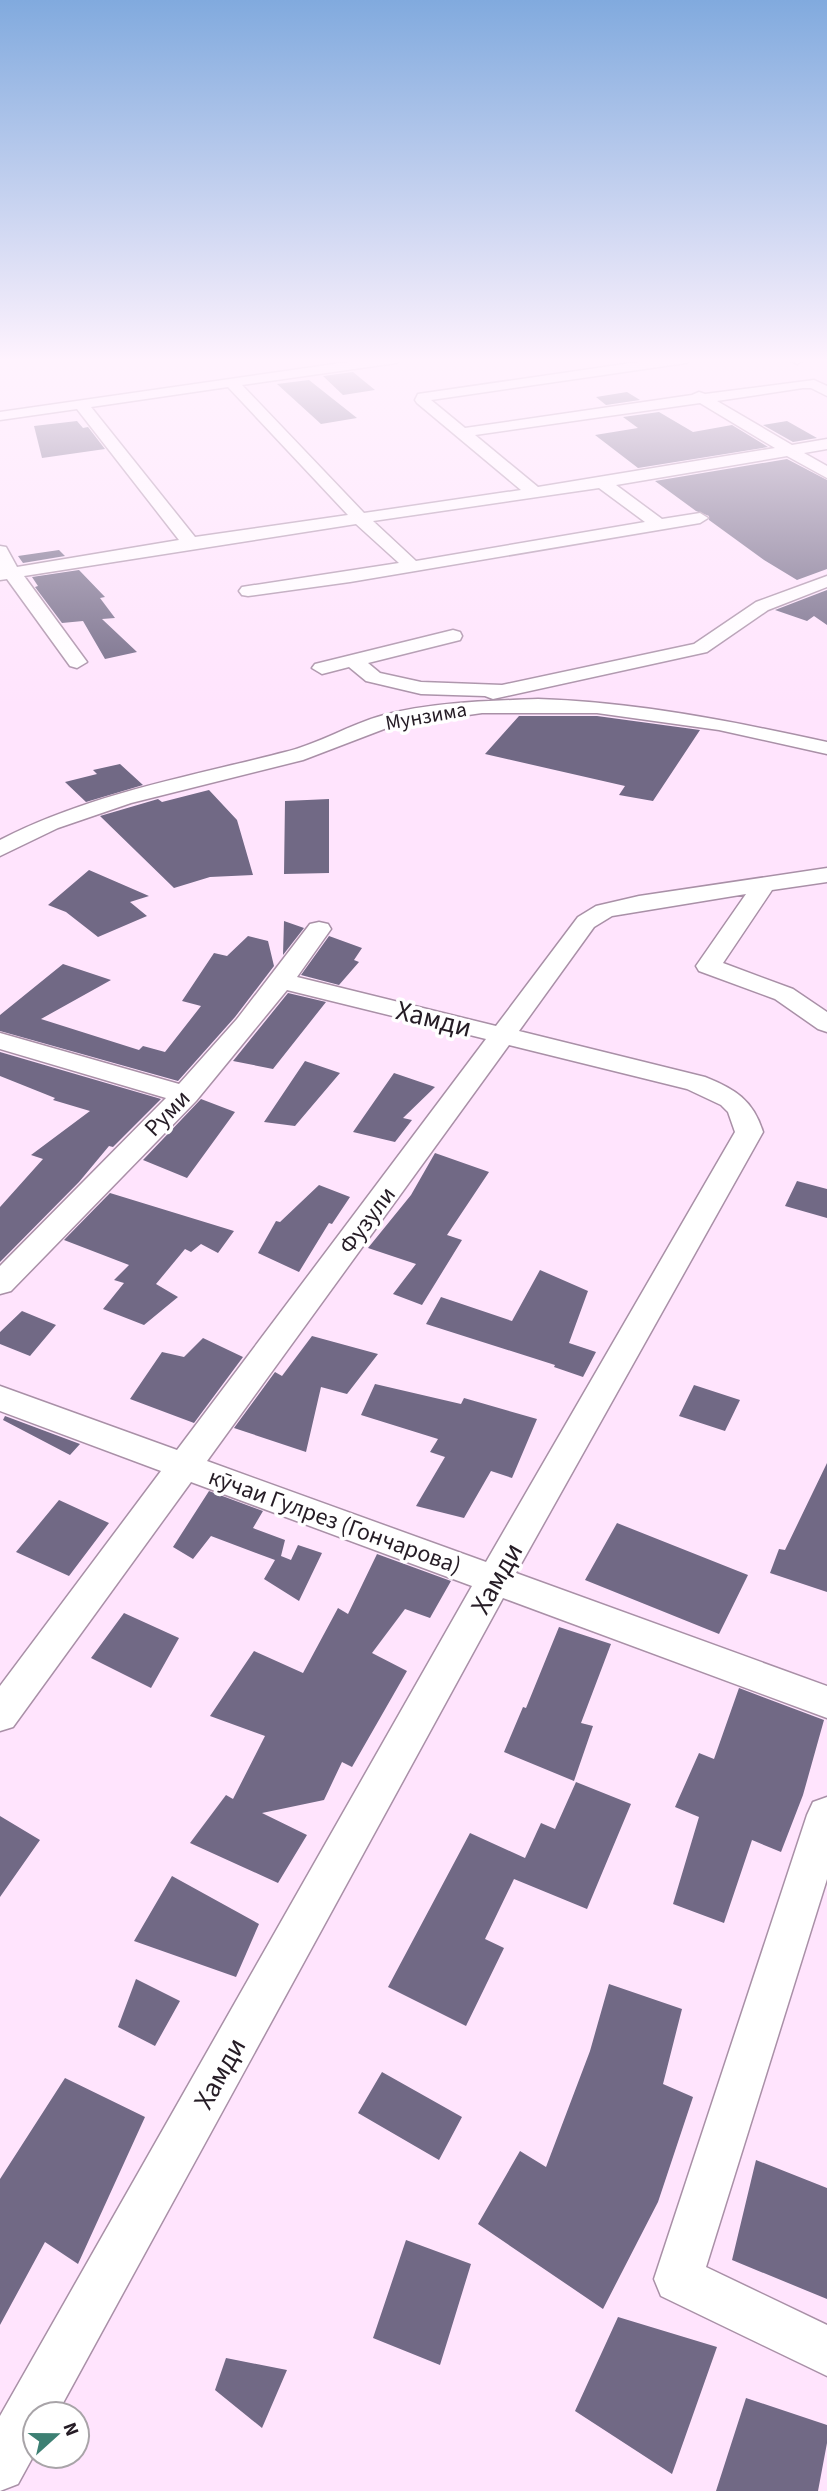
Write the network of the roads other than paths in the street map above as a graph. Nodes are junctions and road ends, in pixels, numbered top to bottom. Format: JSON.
{"nodes":[{"id":1,"x":137,"y":475,"type":"edge"},
{"id":2,"x":319,"y":475,"type":"edge"},
{"id":3,"x":514,"y":475,"type":"edge"},
{"id":4,"x":650,"y":475,"type":"edge"},
{"id":5,"x":602,"y":483,"type":"junction"},
{"id":6,"x":536,"y":493,"type":"junction"},
{"id":7,"x":700,"y":518,"type":"dead end"},
{"id":8,"x":361,"y":519,"type":"junction"},
{"id":9,"x":658,"y":524,"type":"junction"},
{"id":10,"x":191,"y":543,"type":"junction"},
{"id":11,"x":0,"y":551,"type":"edge"},
{"id":12,"x":412,"y":566,"type":"junction"},
{"id":13,"x":6,"y":574,"type":"edge"},
{"id":14,"x":827,"y":581,"type":"edge"},
{"id":15,"x":248,"y":591,"type":"dead end"},
{"id":16,"x":453,"y":636,"type":"dead end"},
{"id":17,"x":354,"y":661,"type":"junction"},
{"id":18,"x":77,"y":662,"type":"dead end"},
{"id":19,"x":321,"y":667,"type":"dead end"},
{"id":20,"x":505,"y":690,"type":"junction"},
{"id":21,"x":388,"y":720,"type":"junction"},
{"id":22,"x":827,"y":748,"type":"edge"},
{"id":23,"x":0,"y":849,"type":"edge"},
{"id":24,"x":824,"y":878,"type":"edge"},
{"id":25,"x":764,"y":885,"type":"junction"},
{"id":26,"x":318,"y":929,"type":"dead end"},
{"id":27,"x":283,"y":981,"type":"junction"},
{"id":28,"x":827,"y":1024,"type":"edge"},
{"id":29,"x":504,"y":1035,"type":"junction"},
{"id":30,"x":0,"y":1041,"type":"edge"},
{"id":31,"x":186,"y":1095,"type":"junction"},
{"id":32,"x":0,"y":1284,"type":"edge"},
{"id":33,"x":0,"y":1398,"type":"edge"},
{"id":34,"x":184,"y":1466,"type":"junction"},
{"id":35,"x":494,"y":1580,"type":"junction"},
{"id":36,"x":827,"y":1702,"type":"edge"},
{"id":37,"x":0,"y":1715,"type":"edge"},
{"id":38,"x":827,"y":1815,"type":"edge"},
{"id":39,"x":827,"y":2351,"type":"edge"},
{"id":40,"x":0,"y":2466,"type":"edge"}],
"edges":[{"from":1,"to":10,"type":"street"},
{"from":2,"to":8,"type":"street"},
{"from":3,"to":6,"type":"street"},
{"from":4,"to":5,"type":"street"},
{"from":5,"to":6,"type":"street"},
{"from":5,"to":9,"type":"street"},
{"from":6,"to":8,"type":"street"},
{"from":7,"to":9,"type":"street"},
{"from":8,"to":10,"type":"street"},
{"from":8,"to":12,"type":"street"},
{"from":9,"to":12,"type":"street"},
{"from":10,"to":13,"type":"street"},
{"from":11,"to":13,"type":"street"},
{"from":12,"to":15,"type":"street"},
{"from":13,"to":18,"type":"street"},
{"from":14,"to":20,"type":"street"},
{"from":16,"to":17,"type":"street"},
{"from":17,"to":19,"type":"street"},
{"from":17,"to":20,"type":"street"},
{"from":20,"to":21,"type":"street"},
{"from":21,"to":22,"type":"street","name":"Мунзима"},
{"from":21,"to":23,"type":"street","name":"Мунзима"},
{"from":24,"to":25,"type":"street","name":"Фузули"},
{"from":25,"to":28,"type":"street"},
{"from":25,"to":29,"type":"street","name":"Фузули"},
{"from":26,"to":27,"type":"street","name":"Руми"},
{"from":27,"to":29,"type":"street","name":"Хамди"},
{"from":27,"to":31,"type":"street","name":"Руми"},
{"from":29,"to":34,"type":"street","name":"Фузули"},
{"from":29,"to":35,"type":"street","name":"Хамди"},
{"from":30,"to":31,"type":"street"},
{"from":31,"to":32,"type":"street","name":"Руми"},
{"from":33,"to":34,"type":"street","name":"кӯчаи Гулрез (Гончарова)"},
{"from":34,"to":35,"type":"street","name":"кӯчаи Гулрез (Гончарова)"},
{"from":34,"to":37,"type":"street","name":"Фузули"},
{"from":35,"to":36,"type":"street","name":"кӯчаи Гулрез (Гончарова)"},
{"from":35,"to":40,"type":"street","name":"Хамди"},
{"from":38,"to":39,"type":"street"}]}
